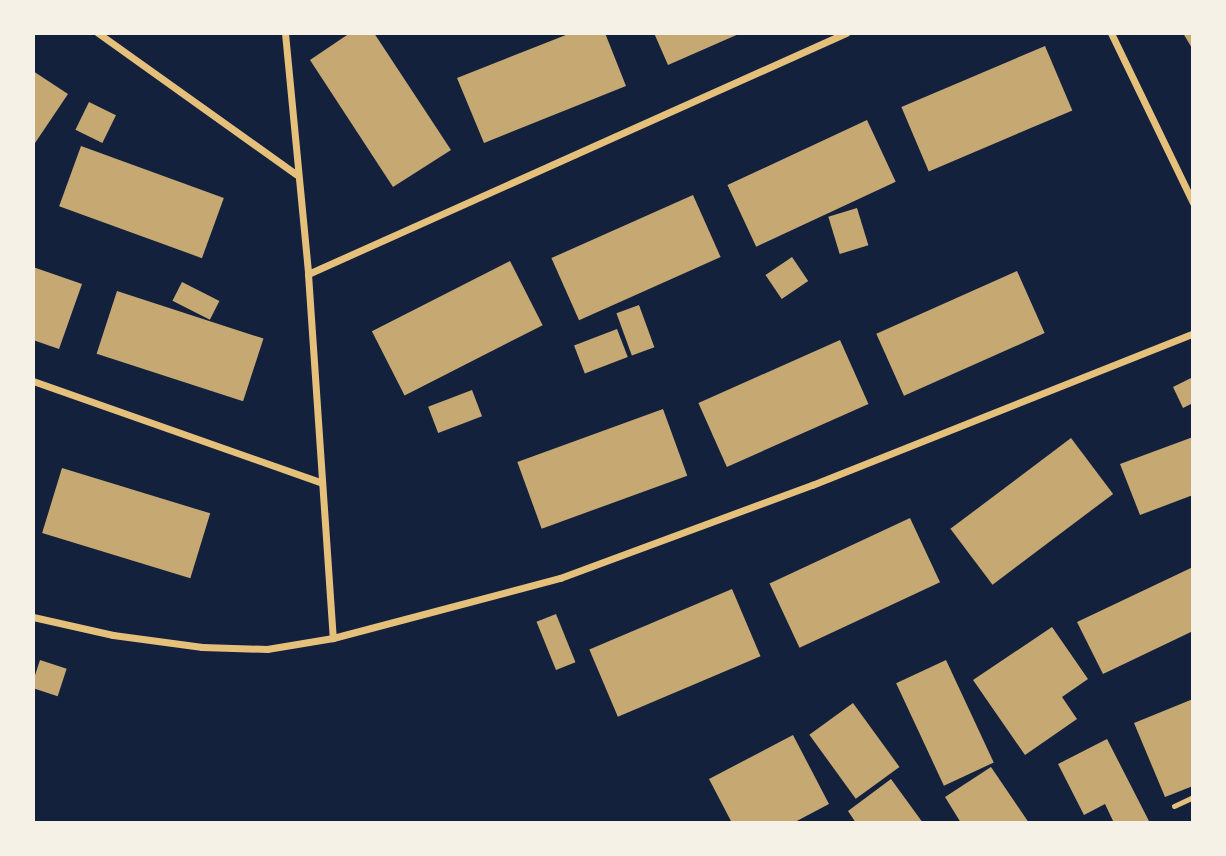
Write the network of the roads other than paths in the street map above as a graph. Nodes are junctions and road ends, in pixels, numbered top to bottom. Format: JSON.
{"nodes":[{"id":1,"x":98,"y":33,"type":"edge"},
{"id":2,"x":285,"y":33,"type":"edge"},
{"id":3,"x":846,"y":33,"type":"edge"},
{"id":4,"x":1111,"y":33,"type":"edge"},
{"id":5,"x":296,"y":174,"type":"junction"},
{"id":6,"x":1193,"y":203,"type":"edge"},
{"id":7,"x":308,"y":274,"type":"junction"},
{"id":8,"x":1193,"y":333,"type":"edge"},
{"id":9,"x":33,"y":381,"type":"edge"},
{"id":10,"x":322,"y":483,"type":"junction"},
{"id":11,"x":33,"y":617,"type":"edge"},
{"id":12,"x":333,"y":638,"type":"junction"},
{"id":13,"x":1193,"y":797,"type":"edge"},
{"id":14,"x":1174,"y":806,"type":"dead end"}],
"edges":[{"from":1,"to":5,"type":"street"},
{"from":2,"to":5,"type":"street"},
{"from":3,"to":7,"type":"street"},
{"from":4,"to":6,"type":"street"},
{"from":5,"to":7,"type":"street"},
{"from":7,"to":10,"type":"street"},
{"from":8,"to":12,"type":"street"},
{"from":9,"to":10,"type":"street"},
{"from":10,"to":12,"type":"street"},
{"from":11,"to":12,"type":"street"},
{"from":13,"to":14,"type":"lane"}]}
